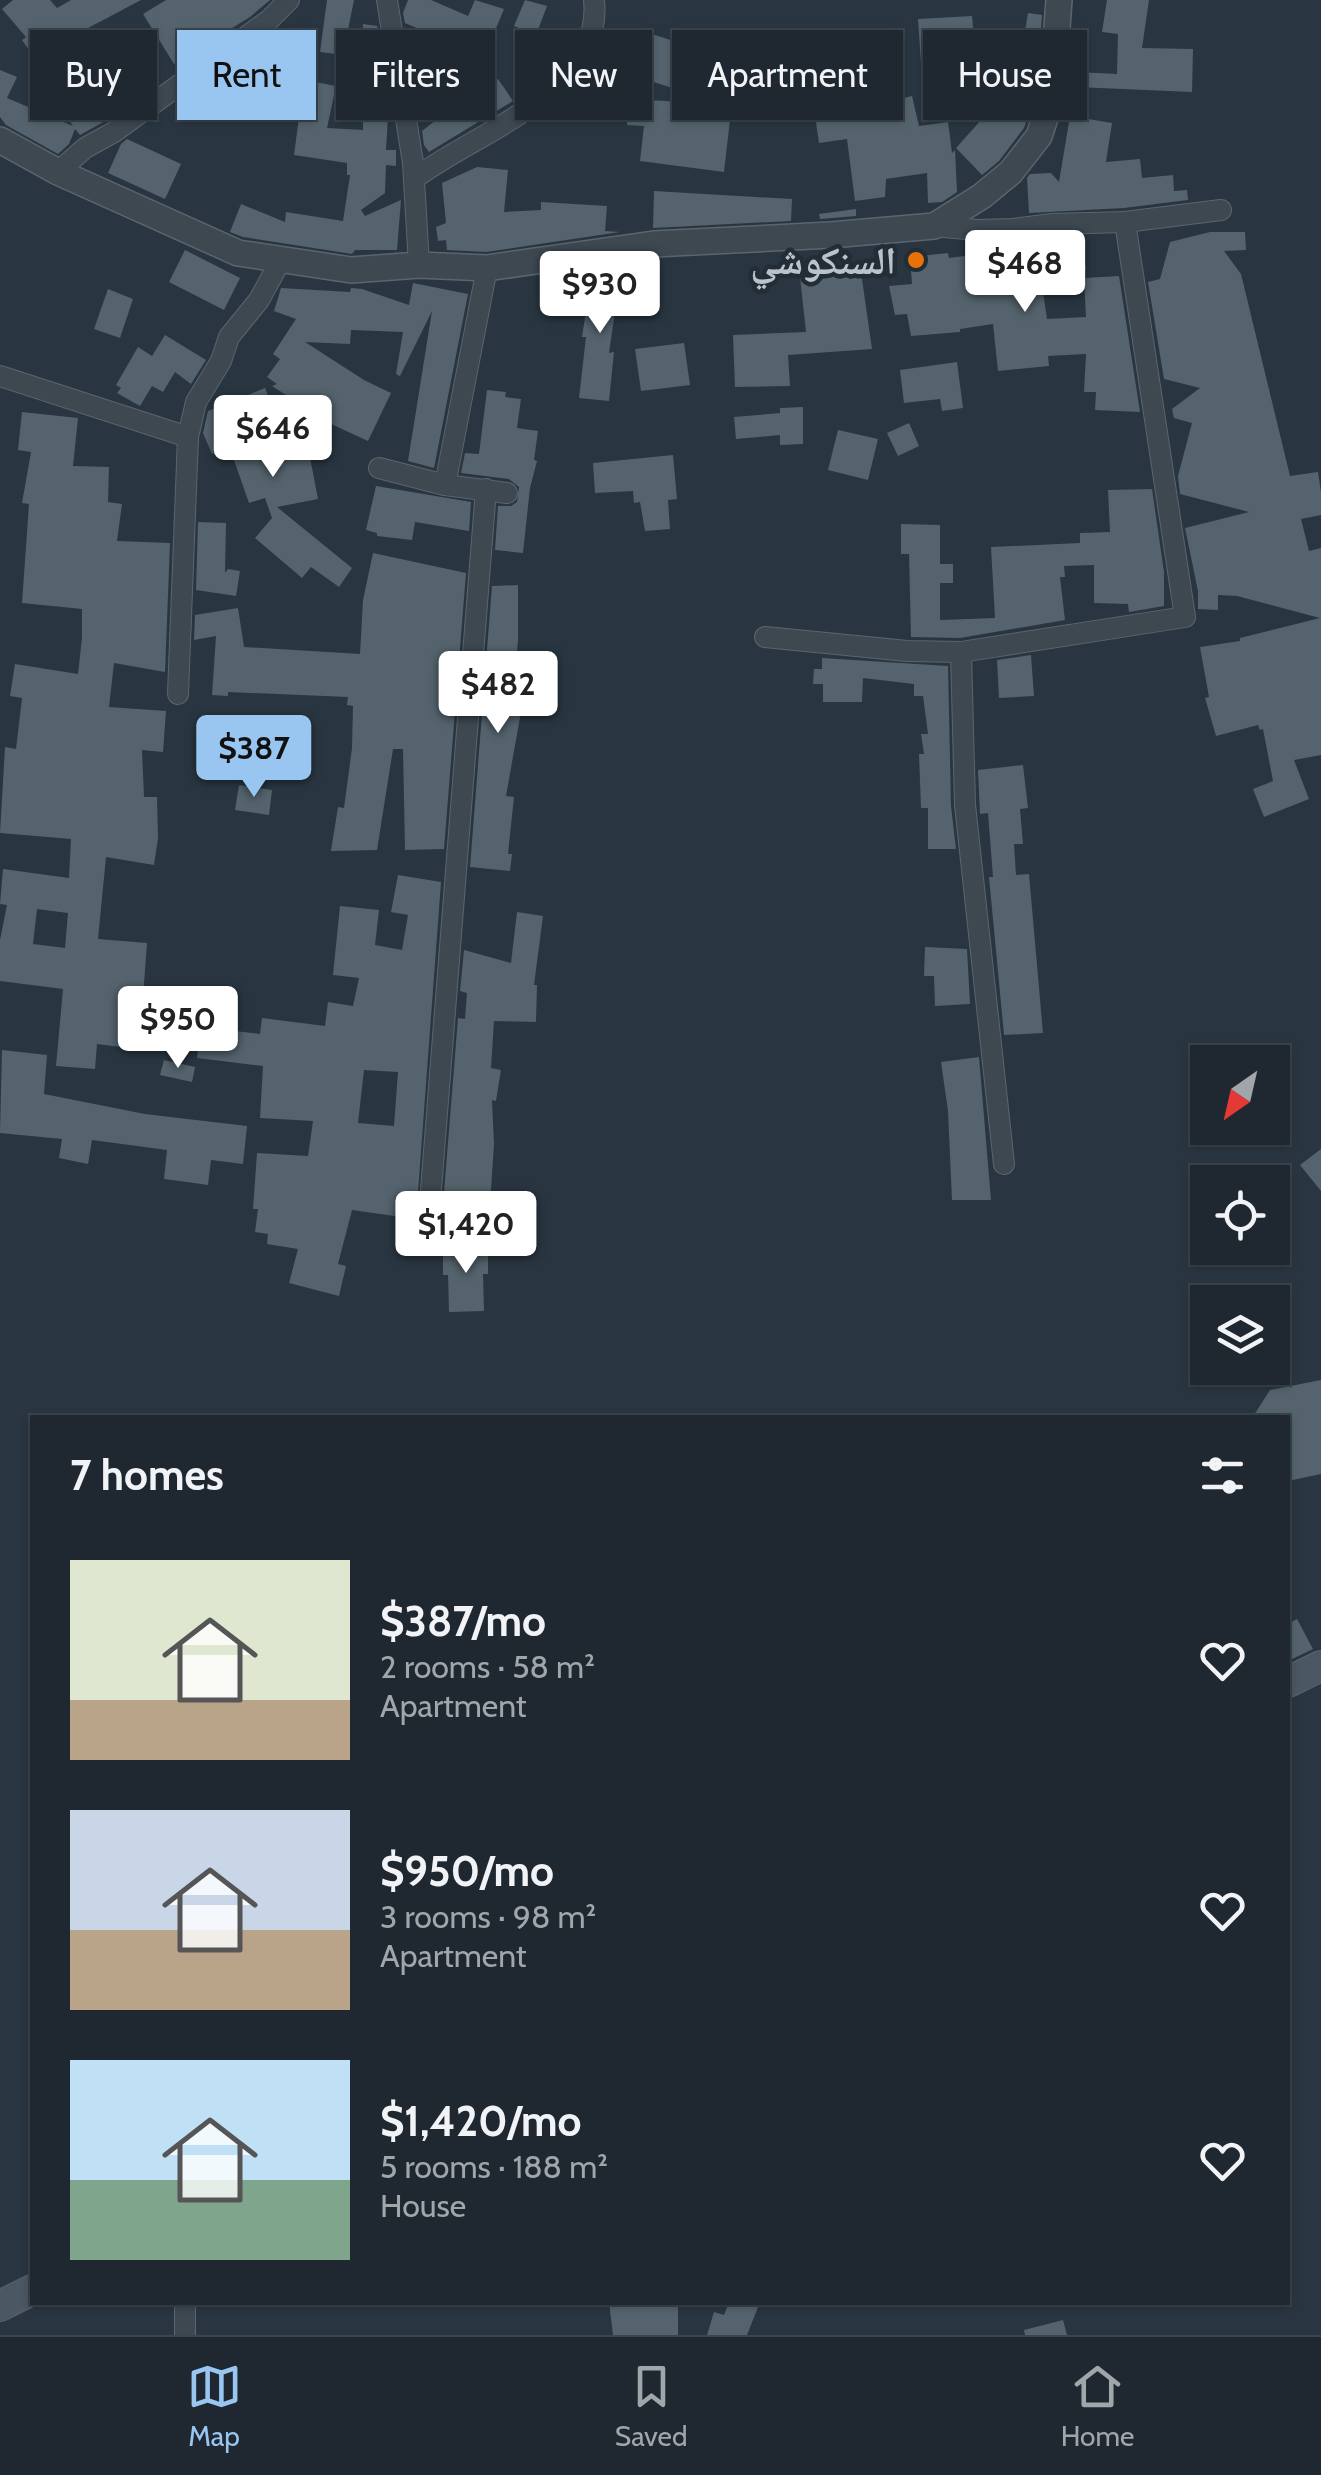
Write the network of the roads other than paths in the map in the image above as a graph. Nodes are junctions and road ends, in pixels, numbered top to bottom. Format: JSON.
{"nodes":[{"id":1,"x":289,"y":0,"type":"edge"},
{"id":2,"x":386,"y":0,"type":"edge"},
{"id":3,"x":594,"y":0,"type":"edge"},
{"id":4,"x":1059,"y":0,"type":"edge"},
{"id":5,"x":0,"y":140,"type":"edge"},
{"id":6,"x":58,"y":172,"type":"junction"},
{"id":7,"x":414,"y":179,"type":"junction"},
{"id":8,"x":1221,"y":210,"type":"dead end"},
{"id":9,"x":1125,"y":222,"type":"junction"},
{"id":10,"x":934,"y":226,"type":"junction"},
{"id":11,"x":282,"y":258,"type":"junction"},
{"id":12,"x":419,"y":265,"type":"junction"},
{"id":13,"x":487,"y":268,"type":"junction"},
{"id":14,"x":0,"y":376,"type":"edge"},
{"id":15,"x":188,"y":438,"type":"junction"},
{"id":16,"x":379,"y":468,"type":"dead end"},
{"id":17,"x":445,"y":485,"type":"junction"},
{"id":18,"x":765,"y":637,"type":"dead end"},
{"id":19,"x":961,"y":652,"type":"junction"},
{"id":20,"x":178,"y":694,"type":"dead end"},
{"id":21,"x":1004,"y":1164,"type":"dead end"},
{"id":22,"x":429,"y":1215,"type":"dead end"},
{"id":23,"x":1321,"y":1666,"type":"edge"},
{"id":24,"x":1290,"y":1681,"type":"edge"},
{"id":25,"x":30,"y":2291,"type":"edge"},
{"id":26,"x":184,"y":2305,"type":"edge"},
{"id":27,"x":0,"y":2306,"type":"edge"},
{"id":28,"x":185,"y":2335,"type":"edge"}],
"edges":[{"from":1,"to":6,"type":"street"},
{"from":2,"to":7,"type":"street"},
{"from":3,"to":7,"type":"street"},
{"from":4,"to":10,"type":"street"},
{"from":5,"to":6,"type":"street"},
{"from":6,"to":11,"type":"street"},
{"from":7,"to":12,"type":"street"},
{"from":8,"to":9,"type":"street"},
{"from":9,"to":10,"type":"street"},
{"from":9,"to":19,"type":"street"},
{"from":10,"to":13,"type":"street"},
{"from":11,"to":12,"type":"street"},
{"from":11,"to":15,"type":"street"},
{"from":12,"to":13,"type":"street"},
{"from":13,"to":17,"type":"street"},
{"from":14,"to":15,"type":"street"},
{"from":15,"to":20,"type":"street"},
{"from":16,"to":17,"type":"street"},
{"from":17,"to":22,"type":"street"},
{"from":18,"to":19,"type":"street"},
{"from":19,"to":21,"type":"street"},
{"from":23,"to":24,"type":"main road"},
{"from":25,"to":27,"type":"main road"},
{"from":26,"to":28,"type":"street"}]}
